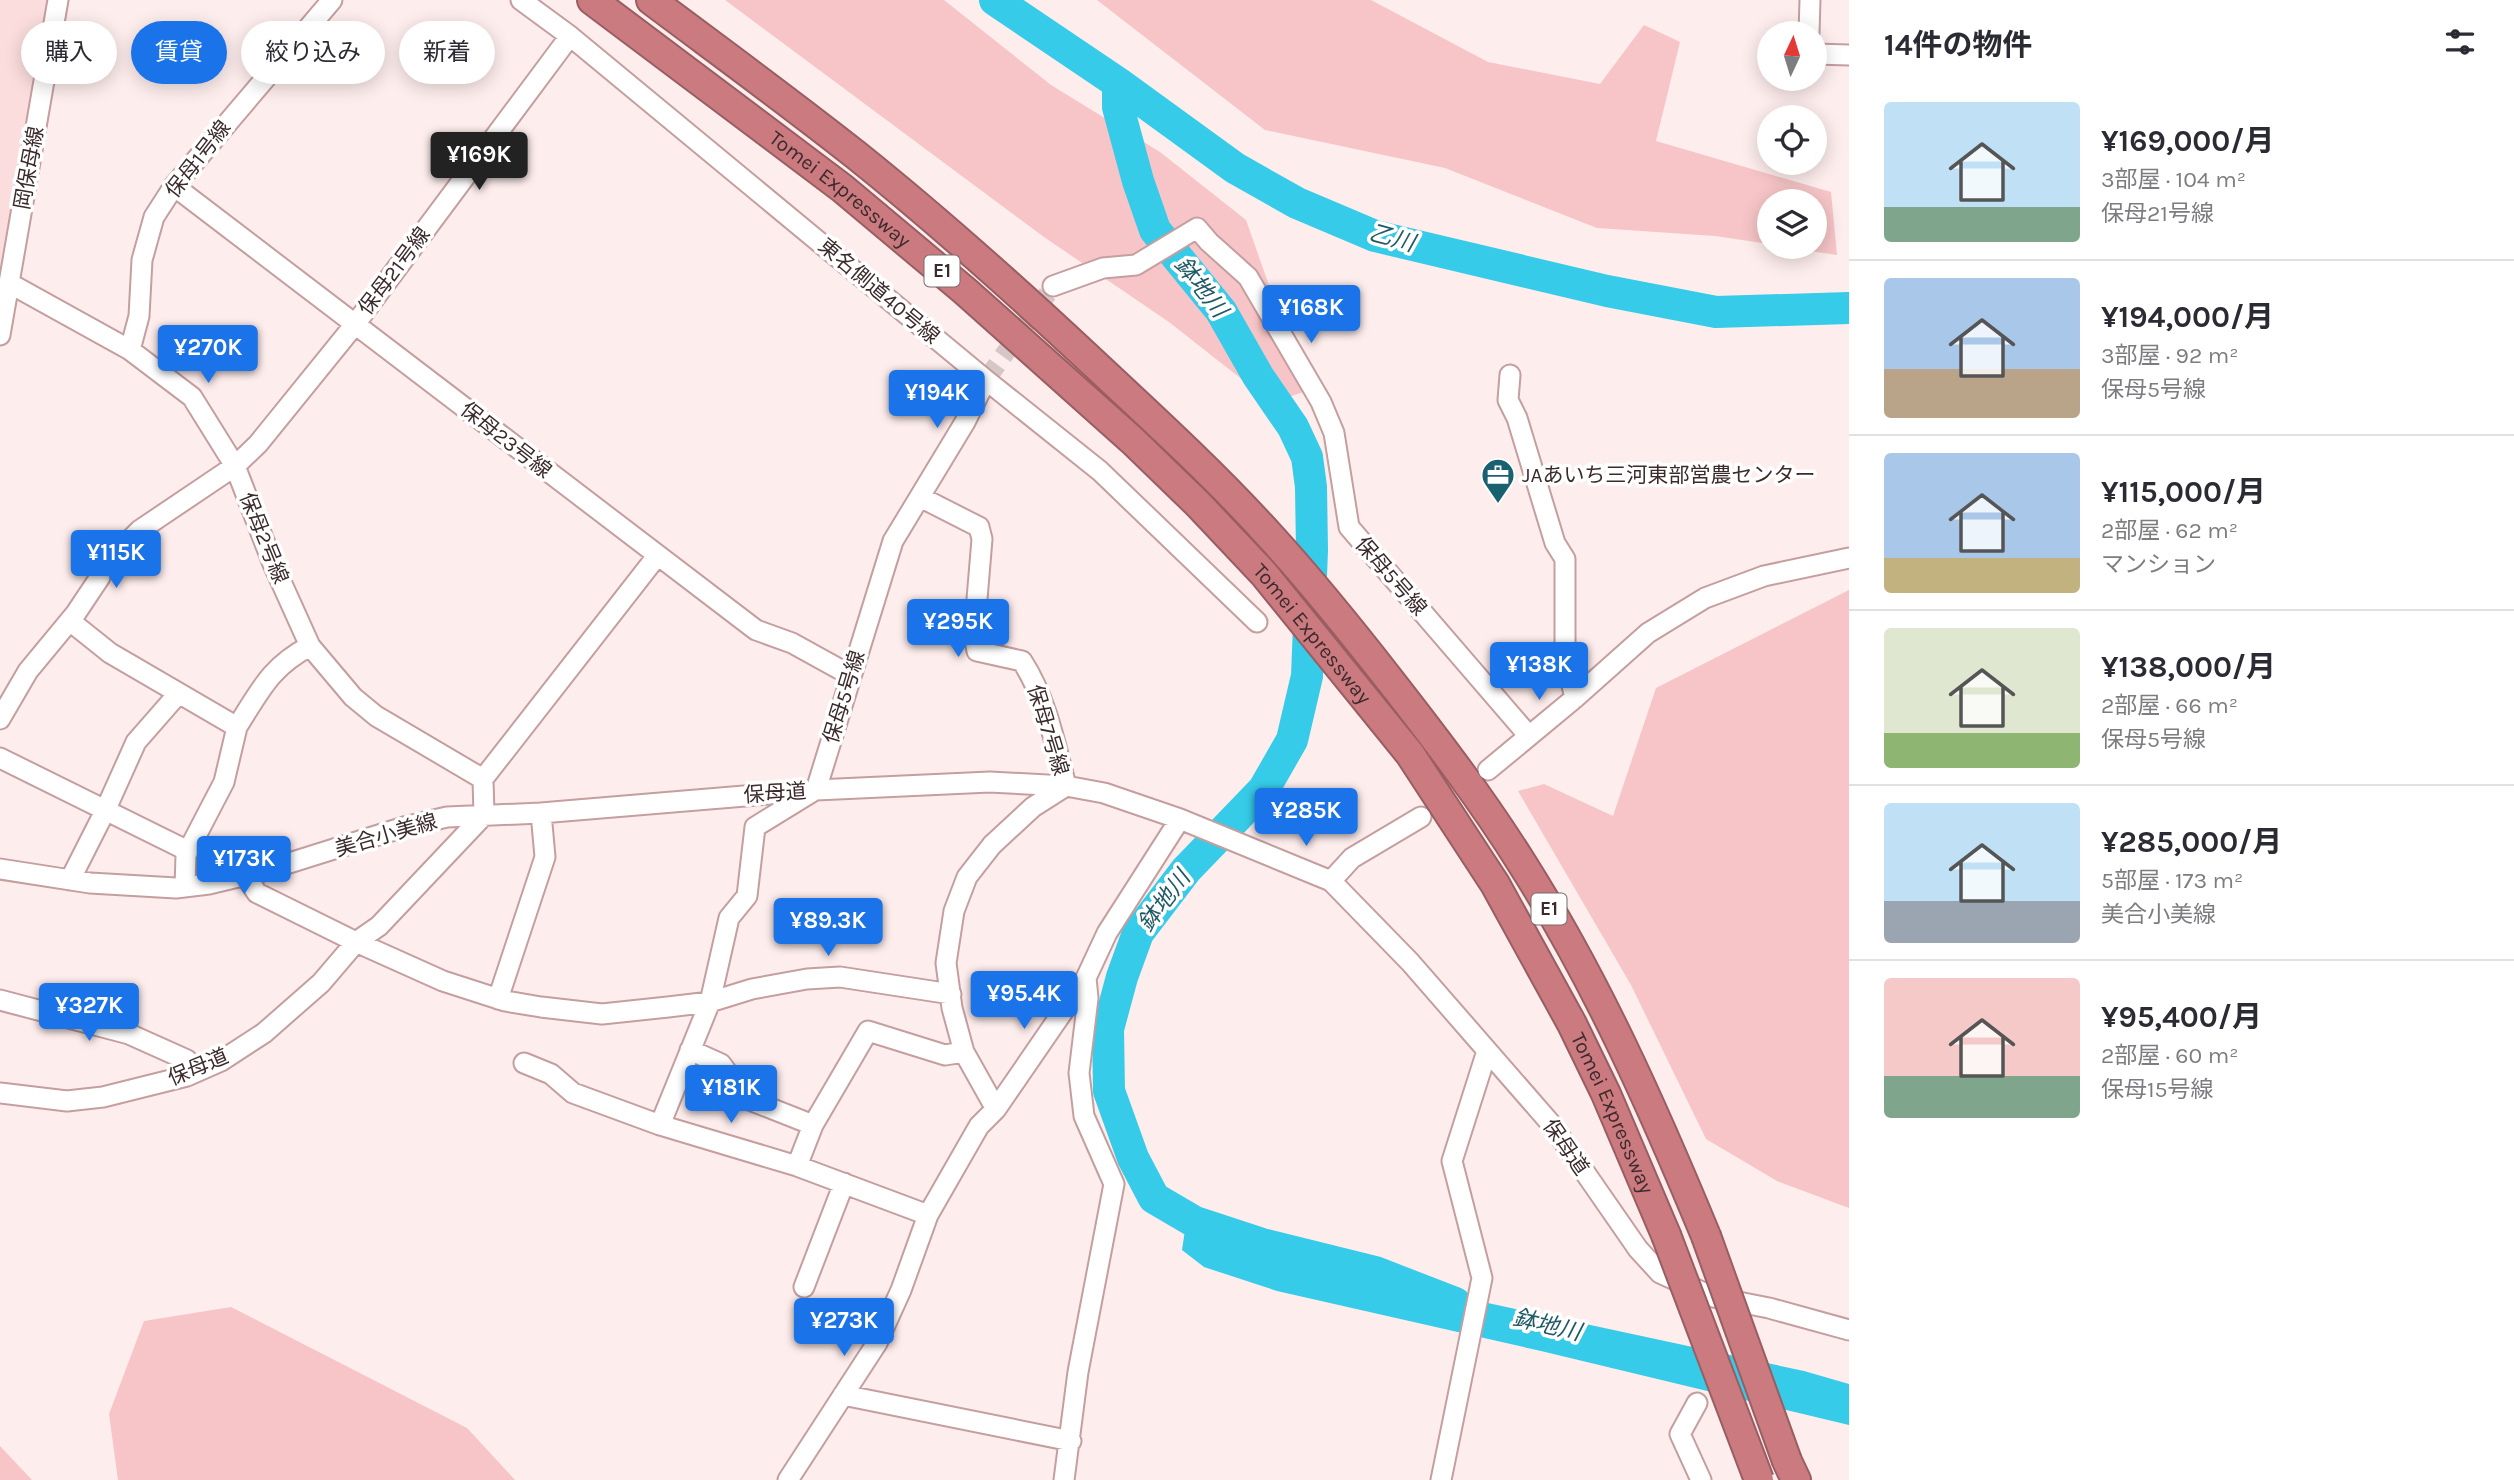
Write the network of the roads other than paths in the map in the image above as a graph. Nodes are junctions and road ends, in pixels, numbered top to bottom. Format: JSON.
{"nodes":[{"id":1,"x":58,"y":0,"type":"edge"},
{"id":2,"x":331,"y":0,"type":"edge"},
{"id":3,"x":521,"y":0,"type":"edge"},
{"id":4,"x":592,"y":0,"type":"edge"},
{"id":5,"x":651,"y":0,"type":"edge"},
{"id":6,"x":1810,"y":0,"type":"edge"},
{"id":7,"x":1809,"y":21,"type":"edge"},
{"id":8,"x":570,"y":36,"type":"junction"},
{"id":9,"x":1827,"y":54,"type":"edge"},
{"id":10,"x":1849,"y":55,"type":"edge"},
{"id":11,"x":174,"y":186,"type":"junction"},
{"id":12,"x":9,"y":283,"type":"junction"},
{"id":13,"x":1053,"y":286,"type":"tunnel mouth"},
{"id":14,"x":355,"y":323,"type":"junction"},
{"id":15,"x":0,"y":335,"type":"edge"},
{"id":16,"x":130,"y":350,"type":"junction"},
{"id":17,"x":1510,"y":375,"type":"dead end"},
{"id":18,"x":986,"y":380,"type":"junction"},
{"id":19,"x":235,"y":466,"type":"junction"},
{"id":20,"x":920,"y":497,"type":"junction"},
{"id":21,"x":657,"y":556,"type":"junction"},
{"id":22,"x":1849,"y":558,"type":"edge"},
{"id":23,"x":70,"y":621,"type":"junction"},
{"id":24,"x":1257,"y":622,"type":"dead end"},
{"id":25,"x":310,"y":646,"type":"junction"},
{"id":26,"x":850,"y":675,"type":"junction"},
{"id":27,"x":178,"y":694,"type":"junction"},
{"id":28,"x":1575,"y":698,"type":"junction"},
{"id":29,"x":0,"y":719,"type":"edge"},
{"id":30,"x":237,"y":727,"type":"junction"},
{"id":31,"x":1529,"y":736,"type":"junction"},
{"id":32,"x":0,"y":758,"type":"edge"},
{"id":33,"x":1488,"y":770,"type":"dead end"},
{"id":34,"x":483,"y":779,"type":"junction"},
{"id":35,"x":1066,"y":786,"type":"junction"},
{"id":36,"x":816,"y":790,"type":"junction"},
{"id":37,"x":105,"y":811,"type":"junction"},
{"id":38,"x":541,"y":813,"type":"junction"},
{"id":39,"x":484,"y":815,"type":"junction"},
{"id":40,"x":1422,"y":817,"type":"dead end"},
{"id":41,"x":1189,"y":823,"type":"junction"},
{"id":42,"x":188,"y":851,"type":"junction"},
{"id":43,"x":0,"y":869,"type":"edge"},
{"id":44,"x":245,"y":875,"type":"junction"},
{"id":45,"x":70,"y":880,"type":"junction"},
{"id":46,"x":1331,"y":881,"type":"junction"},
{"id":47,"x":185,"y":887,"type":"junction"},
{"id":48,"x":356,"y":942,"type":"junction"},
{"id":49,"x":1086,"y":978,"type":"junction"},
{"id":50,"x":951,"y":994,"type":"junction"},
{"id":51,"x":498,"y":999,"type":"junction"},
{"id":52,"x":0,"y":1000,"type":"edge"},
{"id":53,"x":709,"y":1002,"type":"junction"},
{"id":54,"x":690,"y":1050,"type":"junction"},
{"id":55,"x":1487,"y":1051,"type":"junction"},
{"id":56,"x":964,"y":1052,"type":"junction"},
{"id":57,"x":524,"y":1063,"type":"dead end"},
{"id":58,"x":195,"y":1072,"type":"junction"},
{"id":59,"x":0,"y":1093,"type":"edge"},
{"id":60,"x":996,"y":1108,"type":"junction"},
{"id":61,"x":660,"y":1125,"type":"junction"},
{"id":62,"x":813,"y":1125,"type":"junction"},
{"id":63,"x":797,"y":1166,"type":"junction"},
{"id":64,"x":844,"y":1183,"type":"junction"},
{"id":65,"x":929,"y":1215,"type":"junction"},
{"id":66,"x":804,"y":1287,"type":"dead end"},
{"id":67,"x":1849,"y":1330,"type":"edge"},
{"id":68,"x":843,"y":1395,"type":"junction"},
{"id":69,"x":1697,"y":1403,"type":"dead end"},
{"id":70,"x":1070,"y":1441,"type":"junction"},
{"id":71,"x":1792,"y":1474,"type":"edge"},
{"id":72,"x":788,"y":1480,"type":"edge"},
{"id":73,"x":1065,"y":1480,"type":"edge"},
{"id":74,"x":1441,"y":1480,"type":"edge"},
{"id":75,"x":1701,"y":1480,"type":"edge"},
{"id":76,"x":1759,"y":1480,"type":"edge"}],
"edges":[{"from":1,"to":12,"type":"street","name":"岡保母線"},
{"from":2,"to":11,"type":"street","name":"保母1号線"},
{"from":3,"to":8,"type":"street","name":"東名側道40号線"},
{"from":4,"to":76,"type":"highway","name":"Tomei Expressway","number":"E1","bridge":true},
{"from":5,"to":71,"type":"highway","name":"Tomei Expressway","number":"E1","bridge":true},
{"from":6,"to":7,"type":"street"},
{"from":8,"to":14,"type":"street","name":"保母21号線"},
{"from":8,"to":18,"type":"street","name":"東名側道40号線"},
{"from":9,"to":10,"type":"street"},
{"from":11,"to":14,"type":"street","name":"保母23号線"},
{"from":11,"to":16,"type":"street","name":"保母1号線"},
{"from":12,"to":15,"type":"street","name":"岡保母線"},
{"from":12,"to":16,"type":"street","name":"保母2号線"},
{"from":13,"to":31,"type":"street","name":"保母5号線"},
{"from":14,"to":19,"type":"street","name":"保母21号線"},
{"from":14,"to":21,"type":"street","name":"保母23号線"},
{"from":16,"to":19,"type":"street","name":"保母2号線"},
{"from":17,"to":28,"type":"street"},
{"from":18,"to":20,"type":"street","name":"保母5号線"},
{"from":18,"to":24,"type":"street","name":"東名側道40号線"},
{"from":19,"to":23,"type":"street","name":"保母21号線"},
{"from":19,"to":25,"type":"street","name":"保母2号線"},
{"from":20,"to":26,"type":"street","name":"保母5号線"},
{"from":20,"to":35,"type":"street","name":"保母7号線"},
{"from":21,"to":26,"type":"street","name":"保母23号線"},
{"from":21,"to":34,"type":"street"},
{"from":22,"to":28,"type":"street"},
{"from":23,"to":27,"type":"street"},
{"from":23,"to":29,"type":"street","name":"保母21号線"},
{"from":25,"to":30,"type":"street"},
{"from":25,"to":34,"type":"street","name":"保母2号線"},
{"from":26,"to":36,"type":"street","name":"保母5号線"},
{"from":27,"to":30,"type":"street"},
{"from":27,"to":37,"type":"street"},
{"from":28,"to":31,"type":"street"},
{"from":30,"to":42,"type":"street"},
{"from":31,"to":33,"type":"street"},
{"from":32,"to":37,"type":"street"},
{"from":34,"to":39,"type":"street"},
{"from":35,"to":36,"type":"street","name":"保母道"},
{"from":35,"to":41,"type":"street","name":"保母道"},
{"from":35,"to":50,"type":"street"},
{"from":36,"to":38,"type":"street","name":"保母道"},
{"from":36,"to":53,"type":"street"},
{"from":37,"to":42,"type":"street"},
{"from":37,"to":45,"type":"street"},
{"from":38,"to":39,"type":"street","name":"保母道"},
{"from":38,"to":51,"type":"street"},
{"from":39,"to":44,"type":"street","name":"美合小美線"},
{"from":39,"to":48,"type":"street","name":"保母道"},
{"from":40,"to":46,"type":"street"},
{"from":41,"to":46,"type":"street","name":"保母道"},
{"from":41,"to":49,"type":"street"},
{"from":42,"to":47,"type":"street"},
{"from":43,"to":45,"type":"street","name":"美合小美線"},
{"from":44,"to":47,"type":"street","name":"美合小美線"},
{"from":44,"to":48,"type":"street"},
{"from":45,"to":47,"type":"street","name":"美合小美線"},
{"from":46,"to":55,"type":"street","name":"保母道"},
{"from":48,"to":51,"type":"street"},
{"from":48,"to":58,"type":"street","name":"保母道"},
{"from":49,"to":60,"type":"street"},
{"from":49,"to":70,"type":"street"},
{"from":50,"to":53,"type":"street"},
{"from":50,"to":56,"type":"street"},
{"from":51,"to":53,"type":"street"},
{"from":52,"to":58,"type":"street"},
{"from":53,"to":54,"type":"street"},
{"from":54,"to":61,"type":"street"},
{"from":54,"to":62,"type":"street"},
{"from":55,"to":67,"type":"street","name":"保母道"},
{"from":55,"to":74,"type":"street"},
{"from":56,"to":60,"type":"street"},
{"from":56,"to":62,"type":"street"},
{"from":57,"to":61,"type":"street"},
{"from":58,"to":59,"type":"street","name":"保母道"},
{"from":60,"to":65,"type":"street"},
{"from":61,"to":63,"type":"street"},
{"from":62,"to":63,"type":"street"},
{"from":63,"to":64,"type":"street"},
{"from":64,"to":65,"type":"street"},
{"from":64,"to":66,"type":"street"},
{"from":65,"to":68,"type":"street"},
{"from":68,"to":70,"type":"street"},
{"from":68,"to":72,"type":"street"},
{"from":69,"to":75,"type":"street"},
{"from":70,"to":73,"type":"street"}]}
